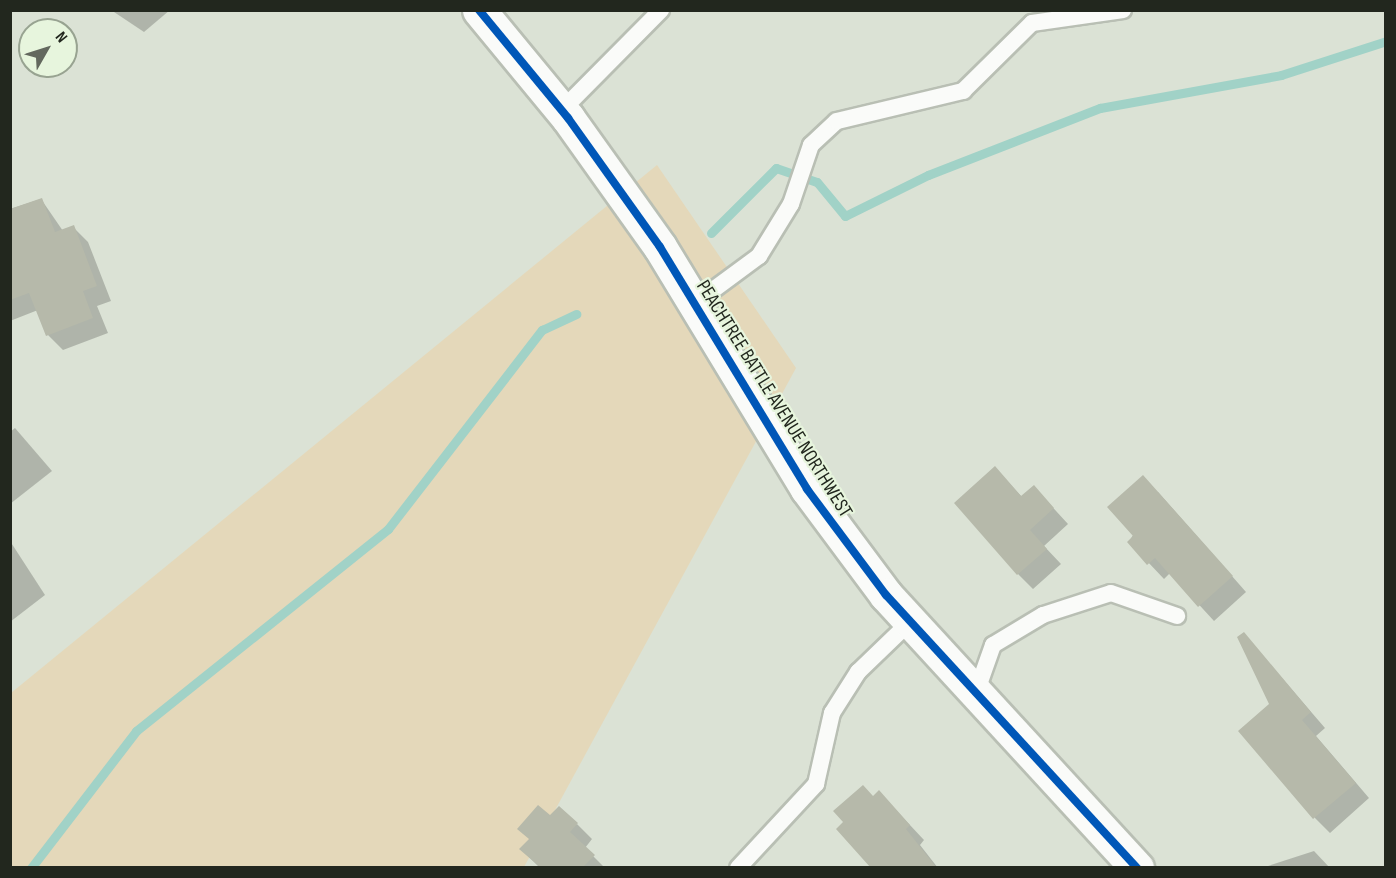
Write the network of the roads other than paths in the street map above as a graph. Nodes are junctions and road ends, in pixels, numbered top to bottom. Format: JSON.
{"nodes":[{"id":1,"x":478,"y":10,"type":"edge"},
{"id":2,"x":661,"y":10,"type":"edge"},
{"id":3,"x":1124,"y":10,"type":"edge"},
{"id":4,"x":1033,"y":17,"type":"edge"},
{"id":5,"x":562,"y":110,"type":"junction"},
{"id":6,"x":694,"y":304,"type":"junction"},
{"id":7,"x":1177,"y":616,"type":"dead end"},
{"id":8,"x":910,"y":622,"type":"junction"},
{"id":9,"x":976,"y":693,"type":"junction"},
{"id":10,"x":738,"y":867,"type":"edge"},
{"id":11,"x":1137,"y":867,"type":"edge"}],
"edges":[{"from":1,"to":5,"type":"street","name":"PEACHTREE BATTLE AVENUE NORTHWEST"},
{"from":2,"to":5,"type":"lane"},
{"from":3,"to":4,"type":"lane"},
{"from":4,"to":6,"type":"lane"},
{"from":5,"to":6,"type":"street","name":"PEACHTREE BATTLE AVENUE NORTHWEST"},
{"from":6,"to":8,"type":"street","name":"PEACHTREE BATTLE AVENUE NORTHWEST"},
{"from":7,"to":9,"type":"lane"},
{"from":8,"to":9,"type":"street","name":"PEACHTREE BATTLE AVENUE NORTHWEST"},
{"from":8,"to":10,"type":"lane"},
{"from":9,"to":11,"type":"street","name":"PEACHTREE BATTLE AVENUE NORTHWEST"}]}
